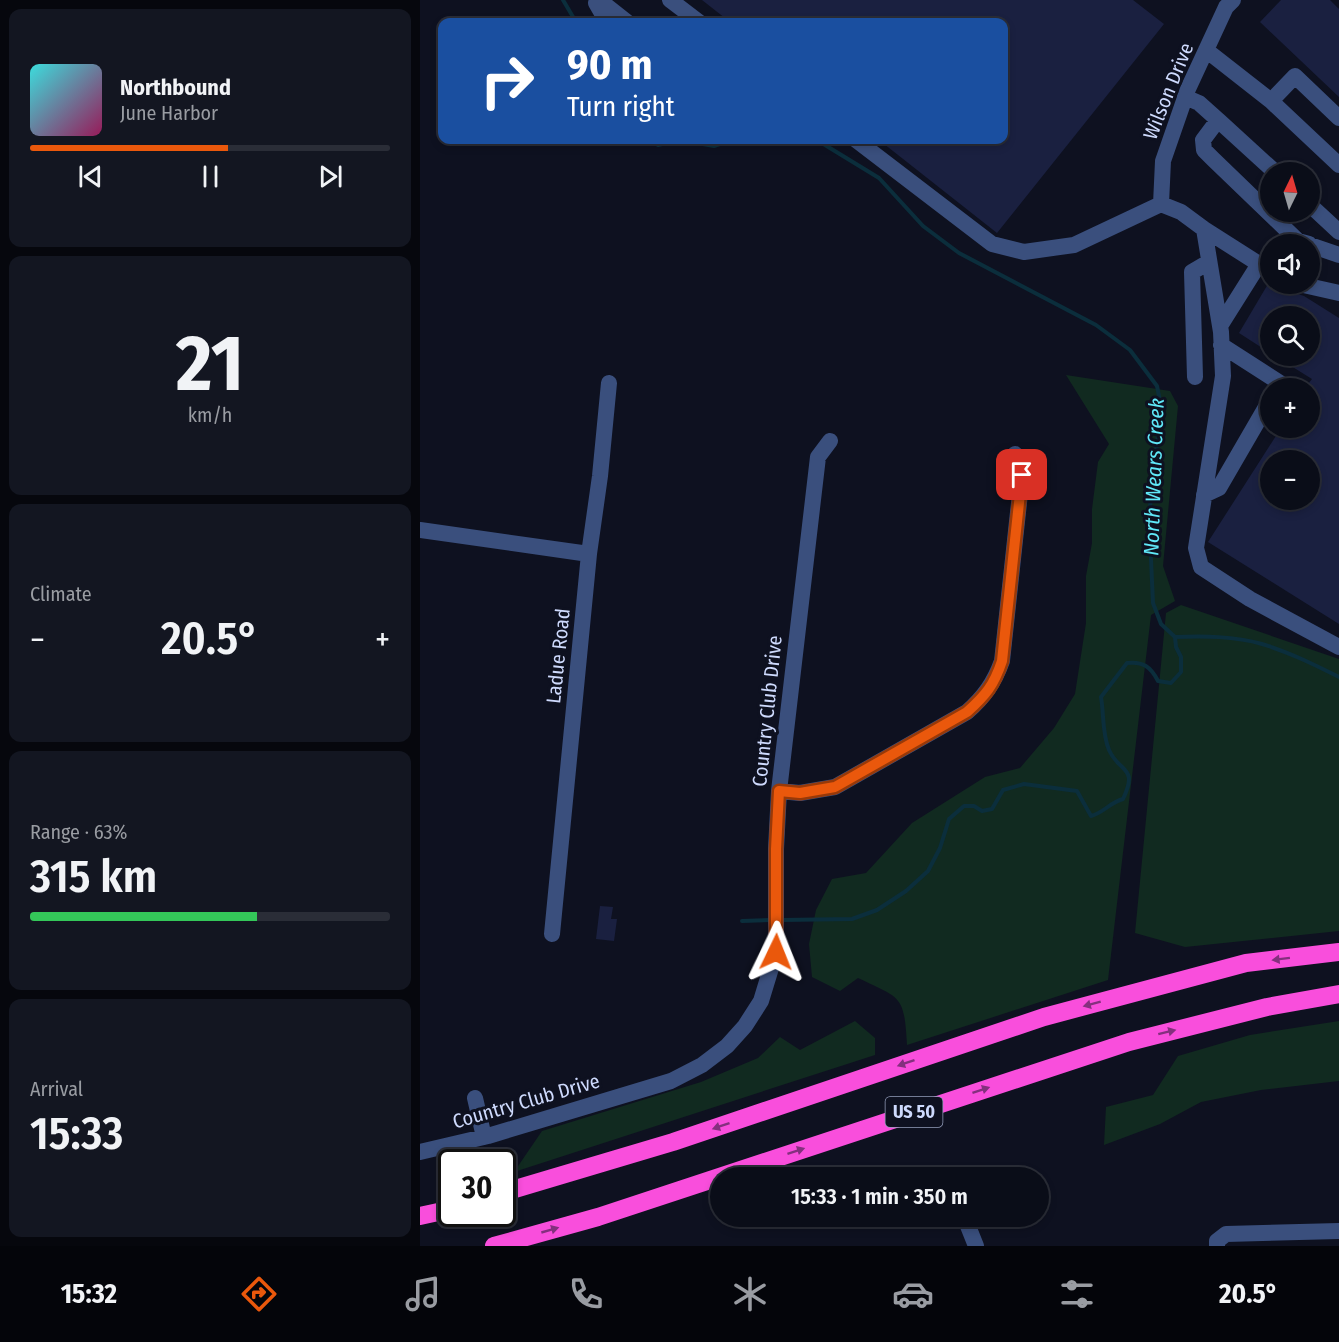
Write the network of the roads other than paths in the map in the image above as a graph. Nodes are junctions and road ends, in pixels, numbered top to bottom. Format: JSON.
{"nodes":[{"id":1,"x":670,"y":0,"type":"edge"},
{"id":2,"x":1233,"y":0,"type":"edge"},
{"id":3,"x":605,"y":18,"type":"edge"},
{"id":4,"x":622,"y":18,"type":"edge"},
{"id":5,"x":694,"y":18,"type":"edge"},
{"id":6,"x":1206,"y":50,"type":"junction"},
{"id":7,"x":1185,"y":97,"type":"junction"},
{"id":8,"x":1271,"y":101,"type":"junction"},
{"id":9,"x":1339,"y":118,"type":"edge"},
{"id":10,"x":1218,"y":120,"type":"junction"},
{"id":11,"x":861,"y":144,"type":"edge"},
{"id":12,"x":1264,"y":162,"type":"edge"},
{"id":13,"x":1339,"y":165,"type":"edge"},
{"id":14,"x":1161,"y":204,"type":"junction"},
{"id":15,"x":1320,"y":214,"type":"edge"},
{"id":16,"x":1204,"y":229,"type":"junction"},
{"id":17,"x":1339,"y":232,"type":"edge"},
{"id":18,"x":1291,"y":234,"type":"edge"},
{"id":19,"x":1320,"y":249,"type":"edge"},
{"id":20,"x":1339,"y":255,"type":"edge"},
{"id":21,"x":1209,"y":262,"type":"junction"},
{"id":22,"x":1260,"y":264,"type":"edge"},
{"id":23,"x":1260,"y":274,"type":"edge"},
{"id":24,"x":1320,"y":288,"type":"edge"},
{"id":25,"x":1339,"y":292,"type":"edge"},
{"id":26,"x":1220,"y":326,"type":"junction"},
{"id":27,"x":1221,"y":345,"type":"junction"},
{"id":28,"x":1195,"y":377,"type":"dead end"},
{"id":29,"x":1272,"y":378,"type":"edge"},
{"id":30,"x":609,"y":382,"type":"dead end"},
{"id":31,"x":1260,"y":417,"type":"edge"},
{"id":32,"x":830,"y":441,"type":"dead end"},
{"id":33,"x":1015,"y":454,"type":"dead end"},
{"id":34,"x":1204,"y":495,"type":"junction"},
{"id":35,"x":420,"y":530,"type":"edge"},
{"id":36,"x":589,"y":554,"type":"junction"},
{"id":37,"x":1339,"y":646,"type":"edge"},
{"id":38,"x":779,"y":791,"type":"junction"},
{"id":39,"x":552,"y":934,"type":"dead end"},
{"id":40,"x":1339,"y":952,"type":"edge"},
{"id":41,"x":1339,"y":994,"type":"edge"},
{"id":42,"x":475,"y":1098,"type":"dead end"},
{"id":43,"x":484,"y":1137,"type":"junction"},
{"id":44,"x":420,"y":1152,"type":"edge"},
{"id":45,"x":516,"y":1189,"type":"edge"},
{"id":46,"x":438,"y":1212,"type":"edge"},
{"id":47,"x":420,"y":1216,"type":"edge"},
{"id":48,"x":968,"y":1227,"type":"edge"},
{"id":49,"x":1339,"y":1231,"type":"edge"},
{"id":50,"x":494,"y":1246,"type":"edge"},
{"id":51,"x":976,"y":1246,"type":"edge"},
{"id":52,"x":1217,"y":1246,"type":"edge"}],
"edges":[{"from":1,"to":5,"type":"street"},
{"from":2,"to":6,"type":"street","name":"Wilson Drive"},
{"from":3,"to":4,"type":"street"},
{"from":6,"to":7,"type":"street","name":"Wilson Drive"},
{"from":6,"to":8,"type":"street"},
{"from":7,"to":10,"type":"street"},
{"from":7,"to":14,"type":"street","name":"Wilson Drive"},
{"from":8,"to":9,"type":"street"},
{"from":8,"to":13,"type":"street"},
{"from":10,"to":12,"type":"street"},
{"from":10,"to":18,"type":"street"},
{"from":11,"to":14,"type":"street"},
{"from":14,"to":16,"type":"street"},
{"from":15,"to":17,"type":"street"},
{"from":16,"to":21,"type":"street"},
{"from":16,"to":22,"type":"street"},
{"from":19,"to":20,"type":"street"},
{"from":21,"to":26,"type":"street"},
{"from":21,"to":28,"type":"street"},
{"from":23,"to":26,"type":"street"},
{"from":24,"to":25,"type":"street"},
{"from":26,"to":27,"type":"street"},
{"from":27,"to":29,"type":"street"},
{"from":27,"to":34,"type":"street"},
{"from":30,"to":36,"type":"street","name":"Ladue Road"},
{"from":31,"to":34,"type":"street"},
{"from":32,"to":38,"type":"street","name":"Country Club Drive"},
{"from":33,"to":38,"type":"street"},
{"from":34,"to":37,"type":"street"},
{"from":35,"to":36,"type":"street"},
{"from":36,"to":39,"type":"street","name":"Ladue Road"},
{"from":38,"to":43,"type":"street","name":"Country Club Drive"},
{"from":40,"to":45,"type":"highway","number":"US 50","one_way":true},
{"from":50,"to":41,"type":"highway","number":"US 50","one_way":true},
{"from":42,"to":43,"type":"street"},
{"from":43,"to":44,"type":"street","name":"Country Club Drive"},
{"from":46,"to":47,"type":"highway"},
{"from":48,"to":51,"type":"street"},
{"from":49,"to":52,"type":"street"}]}
